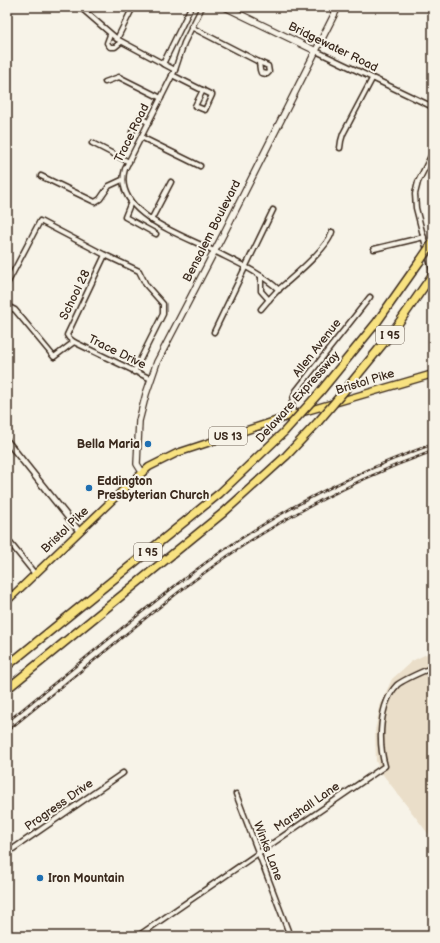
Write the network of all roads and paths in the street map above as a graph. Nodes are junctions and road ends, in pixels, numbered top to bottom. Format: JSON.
{"nodes":[{"id":1,"x":80,"y":7,"type":"edge"},
{"id":2,"x":133,"y":7,"type":"edge"},
{"id":3,"x":202,"y":7,"type":"edge"},
{"id":4,"x":225,"y":7,"type":"edge"},
{"id":5,"x":338,"y":7,"type":"edge"},
{"id":6,"x":190,"y":9,"type":"dead end"},
{"id":7,"x":192,"y":27,"type":"junction"},
{"id":8,"x":110,"y":35,"type":"junction"},
{"id":9,"x":119,"y":40,"type":"junction"},
{"id":10,"x":316,"y":51,"type":"junction"},
{"id":11,"x":259,"y":62,"type":"dead end"},
{"id":12,"x":163,"y":64,"type":"junction"},
{"id":13,"x":175,"y":70,"type":"junction"},
{"id":14,"x":172,"y":75,"type":"junction"},
{"id":15,"x":372,"y":79,"type":"junction"},
{"id":16,"x":105,"y":82,"type":"dead end"},
{"id":17,"x":202,"y":90,"type":"junction"},
{"id":18,"x":161,"y":98,"type":"junction"},
{"id":19,"x":433,"y":107,"type":"edge"},
{"id":20,"x":149,"y":123,"type":"junction"},
{"id":21,"x":132,"y":132,"type":"dead end"},
{"id":22,"x":141,"y":137,"type":"junction"},
{"id":23,"x":92,"y":143,"type":"dead end"},
{"id":24,"x":340,"y":148,"type":"dead end"},
{"id":25,"x":433,"y":152,"type":"edge"},
{"id":26,"x":129,"y":162,"type":"junction"},
{"id":27,"x":200,"y":166,"type":"dead end"},
{"id":28,"x":41,"y":176,"type":"dead end"},
{"id":29,"x":122,"y":180,"type":"junction"},
{"id":30,"x":171,"y":182,"type":"dead end"},
{"id":31,"x":132,"y":202,"type":"junction"},
{"id":32,"x":273,"y":210,"type":"dead end"},
{"id":33,"x":151,"y":220,"type":"junction"},
{"id":34,"x":332,"y":232,"type":"dead end"},
{"id":35,"x":156,"y":234,"type":"dead end"},
{"id":36,"x":424,"y":237,"type":"junction"},
{"id":37,"x":433,"y":242,"type":"edge"},
{"id":38,"x":374,"y":249,"type":"dead end"},
{"id":39,"x":215,"y":251,"type":"junction"},
{"id":40,"x":105,"y":255,"type":"junction"},
{"id":41,"x":245,"y":267,"type":"junction"},
{"id":42,"x":433,"y":274,"type":"edge"},
{"id":43,"x":261,"y":276,"type":"junction"},
{"id":44,"x":7,"y":284,"type":"edge"},
{"id":45,"x":279,"y":290,"type":"junction"},
{"id":46,"x":370,"y":297,"type":"dead end"},
{"id":47,"x":269,"y":300,"type":"junction"},
{"id":48,"x":7,"y":306,"type":"edge"},
{"id":49,"x":261,"y":309,"type":"dead end"},
{"id":50,"x":214,"y":332,"type":"dead end"},
{"id":51,"x":74,"y":342,"type":"junction"},
{"id":52,"x":134,"y":372,"type":"junction"},
{"id":53,"x":433,"y":374,"type":"edge"},
{"id":54,"x":151,"y":379,"type":"junction"},
{"id":55,"x":293,"y":415,"type":"junction"},
{"id":56,"x":7,"y":441,"type":"edge"},
{"id":57,"x":142,"y":472,"type":"junction"},
{"id":58,"x":80,"y":531,"type":"junction"},
{"id":59,"x":7,"y":539,"type":"edge"},
{"id":60,"x":35,"y":574,"type":"junction"},
{"id":61,"x":7,"y":601,"type":"edge"},
{"id":62,"x":7,"y":666,"type":"edge"},
{"id":63,"x":433,"y":667,"type":"edge"},
{"id":64,"x":7,"y":689,"type":"edge"},
{"id":65,"x":123,"y":773,"type":"dead end"},
{"id":66,"x":236,"y":794,"type":"dead end"},
{"id":67,"x":7,"y":853,"type":"edge"},
{"id":68,"x":258,"y":853,"type":"junction"},
{"id":69,"x":138,"y":936,"type":"edge"},
{"id":70,"x":290,"y":936,"type":"edge"}],
"edges":[{"from":1,"to":8,"type":"street"},
{"from":2,"to":9,"type":"street"},
{"from":3,"to":7,"type":"street","name":"Trace Road"},
{"from":4,"to":10,"type":"main road","name":"Bridgewater Road"},
{"from":5,"to":10,"type":"main road","name":"Bensalem Boulevard"},
{"from":6,"to":12,"type":"street"},
{"from":7,"to":11,"type":"street"},
{"from":7,"to":13,"type":"street","name":"Trace Road"},
{"from":8,"to":9,"type":"street"},
{"from":8,"to":9,"type":"street"},
{"from":9,"to":12,"type":"street"},
{"from":10,"to":15,"type":"street","name":"Bridgewater Road"},
{"from":10,"to":39,"type":"main road","name":"Bensalem Boulevard"},
{"from":12,"to":13,"type":"street"},
{"from":13,"to":14,"type":"street","name":"Trace Road"},
{"from":14,"to":17,"type":"street"},
{"from":14,"to":18,"type":"street","name":"Trace Road"},
{"from":15,"to":19,"type":"street","name":"Bridgewater Road"},
{"from":15,"to":24,"type":"street"},
{"from":16,"to":18,"type":"street"},
{"from":17,"to":17,"type":"street"},
{"from":18,"to":20,"type":"street","name":"Trace Road"},
{"from":20,"to":21,"type":"street"},
{"from":20,"to":22,"type":"street","name":"Trace Road"},
{"from":22,"to":26,"type":"street","name":"Trace Road"},
{"from":22,"to":27,"type":"street"},
{"from":23,"to":26,"type":"street"},
{"from":25,"to":36,"type":"street"},
{"from":26,"to":29,"type":"street","name":"Trace Road"},
{"from":28,"to":29,"type":"street"},
{"from":29,"to":31,"type":"street","name":"Trace Road"},
{"from":30,"to":33,"type":"street"},
{"from":31,"to":33,"type":"street","name":"Trace Road"},
{"from":31,"to":35,"type":"street"},
{"from":32,"to":41,"type":"street"},
{"from":33,"to":39,"type":"street","name":"Trace Road"},
{"from":34,"to":45,"type":"street"},
{"from":36,"to":38,"type":"street"},
{"from":36,"to":42,"type":"street"},
{"from":37,"to":62,"type":"highway","name":"Delaware Expressway","number":"I 95","bridge":true},
{"from":39,"to":41,"type":"street","name":"Trace Road"},
{"from":39,"to":54,"type":"main road","name":"Bensalem Boulevard"},
{"from":40,"to":44,"type":"street"},
{"from":40,"to":51,"type":"street","name":"School 28"},
{"from":40,"to":52,"type":"street"},
{"from":41,"to":43,"type":"street","name":"Trace Road"},
{"from":41,"to":50,"type":"street"},
{"from":42,"to":64,"type":"highway","number":"I 95","bridge":true},
{"from":43,"to":45,"type":"street","name":"Trace Road"},
{"from":43,"to":47,"type":"street"},
{"from":45,"to":47,"type":"street"},
{"from":46,"to":55,"type":"street","name":"Allen Avenue"},
{"from":47,"to":49,"type":"street"},
{"from":48,"to":51,"type":"street"},
{"from":51,"to":52,"type":"street","name":"Trace Drive"},
{"from":52,"to":54,"type":"street","name":"Trace Drive"},
{"from":53,"to":55,"type":"main road","name":"Bristol Pike","number":"US 13"},
{"from":54,"to":57,"type":"main road","name":"Bensalem Boulevard"},
{"from":55,"to":57,"type":"main road","name":"Bristol Pike","number":"US 13"},
{"from":56,"to":58,"type":"street"},
{"from":57,"to":58,"type":"main road","name":"Bristol Pike","number":"US 13"},
{"from":58,"to":60,"type":"main road","name":"Bristol Pike","number":"US 13"},
{"from":59,"to":60,"type":"street"},
{"from":60,"to":61,"type":"main road","name":"Bristol Pike","number":"US 13"},
{"from":63,"to":68,"type":"street","name":"Marshall Lane"},
{"from":65,"to":67,"type":"street","name":"Progress Drive"},
{"from":66,"to":68,"type":"street","name":"Winks Lane"},
{"from":68,"to":69,"type":"street","name":"Marshall Lane"},
{"from":68,"to":70,"type":"street","name":"Winks Lane"}]}
